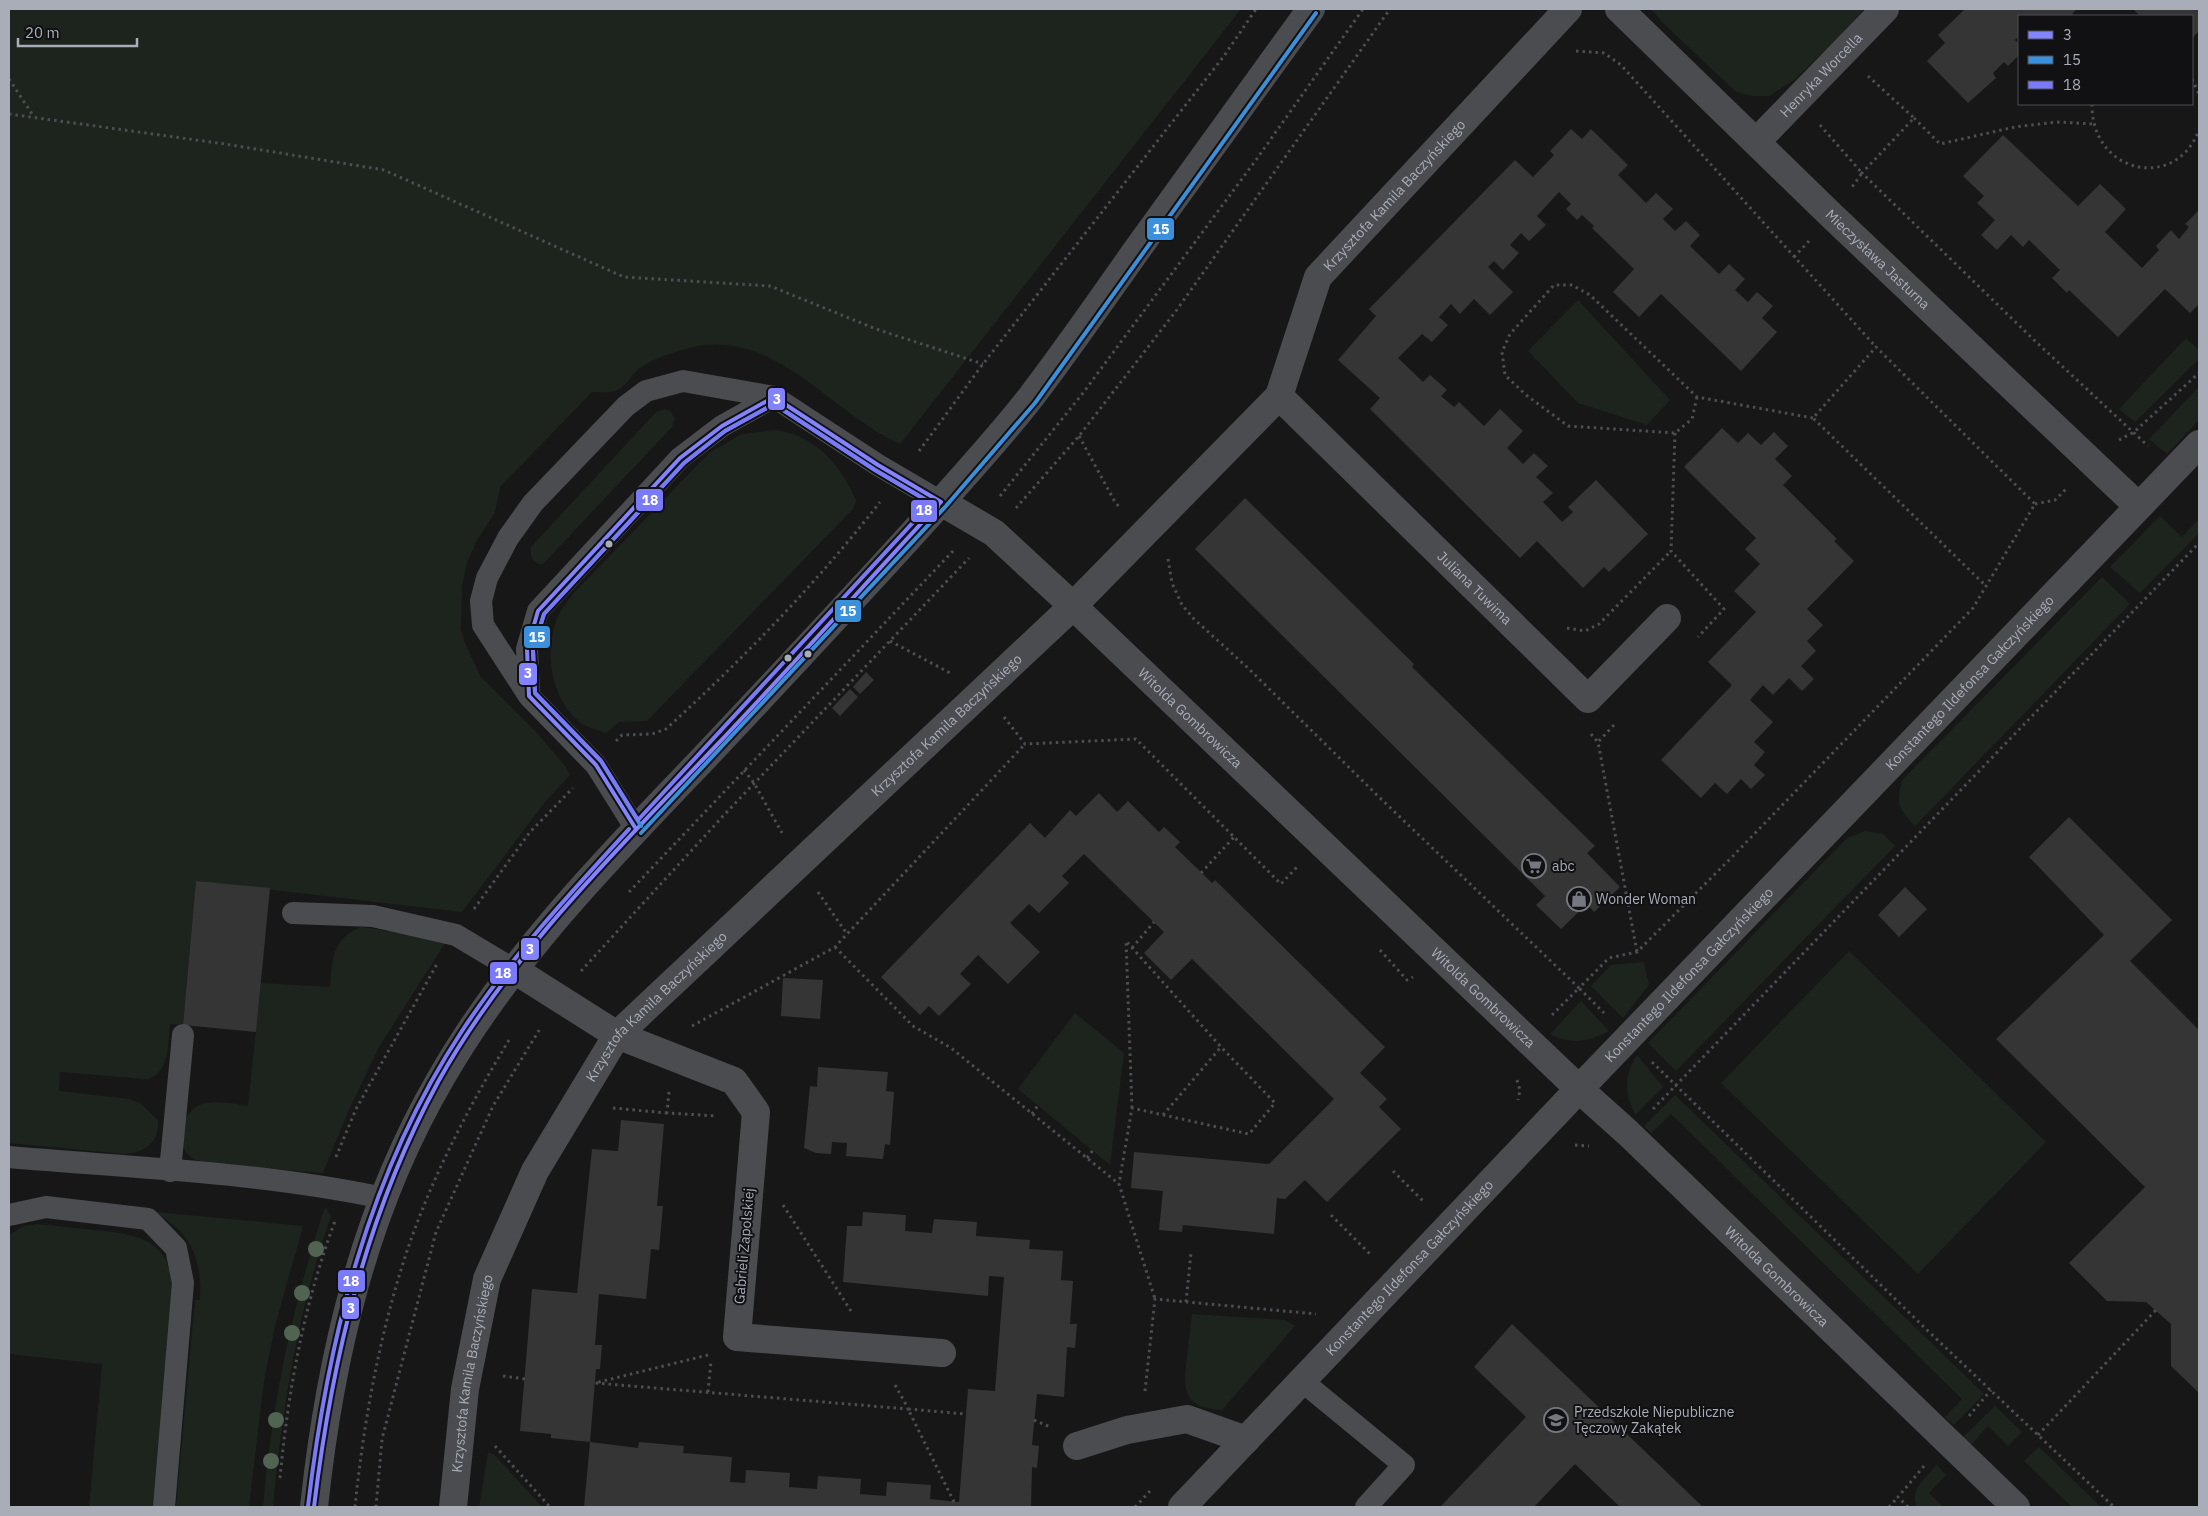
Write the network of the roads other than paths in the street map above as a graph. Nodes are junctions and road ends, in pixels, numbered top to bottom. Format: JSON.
{"nodes":[{"id":1,"x":1311,"y":9,"type":"edge"},
{"id":2,"x":1568,"y":9,"type":"edge"},
{"id":3,"x":1620,"y":9,"type":"edge"},
{"id":4,"x":1885,"y":9,"type":"edge"},
{"id":5,"x":1757,"y":141,"type":"junction"},
{"id":6,"x":1279,"y":396,"type":"junction"},
{"id":7,"x":774,"y":397,"type":"junction"},
{"id":8,"x":2199,"y":444,"type":"edge"},
{"id":9,"x":941,"y":502,"type":"junction"},
{"id":10,"x":2138,"y":506,"type":"junction"},
{"id":11,"x":1072,"y":606,"type":"junction"},
{"id":12,"x":1667,"y":618,"type":"dead end"},
{"id":13,"x":529,"y":696,"type":"junction"},
{"id":14,"x":636,"y":829,"type":"junction"},
{"id":15,"x":293,"y":913,"type":"dead end"},
{"id":16,"x":513,"y":969,"type":"junction"},
{"id":17,"x":183,"y":1035,"type":"dead end"},
{"id":18,"x":617,"y":1035,"type":"junction"},
{"id":19,"x":1579,"y":1089,"type":"junction"},
{"id":20,"x":9,"y":1157,"type":"edge"},
{"id":21,"x":170,"y":1171,"type":"junction"},
{"id":22,"x":383,"y":1198,"type":"junction"},
{"id":23,"x":9,"y":1215,"type":"edge"},
{"id":24,"x":942,"y":1354,"type":"dead end"},
{"id":25,"x":1302,"y":1381,"type":"junction"},
{"id":26,"x":1246,"y":1440,"type":"junction"},
{"id":27,"x":1077,"y":1446,"type":"dead end"},
{"id":28,"x":164,"y":1507,"type":"edge"},
{"id":29,"x":314,"y":1507,"type":"edge"},
{"id":30,"x":453,"y":1507,"type":"edge"},
{"id":31,"x":1182,"y":1507,"type":"edge"},
{"id":32,"x":1366,"y":1507,"type":"edge"},
{"id":33,"x":2016,"y":1507,"type":"edge"}],
"edges":[{"from":1,"to":9,"type":"street"},
{"from":2,"to":6,"type":"street","name":"Krzysztofa Kamila Baczyńskiego"},
{"from":3,"to":5,"type":"street","name":"Mieczysława Jasturna"},
{"from":4,"to":5,"type":"street","name":"Henryka Worcella"},
{"from":5,"to":10,"type":"street","name":"Mieczysława Jasturna"},
{"from":6,"to":11,"type":"street","name":"Krzysztofa Kamila Baczyńskiego"},
{"from":6,"to":12,"type":"street","name":"Juliana Tuwima"},
{"from":7,"to":9,"type":"lane"},
{"from":7,"to":13,"type":"lane"},
{"from":7,"to":13,"type":"lane"},
{"from":8,"to":10,"type":"street","name":"Konstantego Ildefonsa Gałczyńskiego"},
{"from":9,"to":11,"type":"street","name":"Witolda Gombrowicza"},
{"from":9,"to":14,"type":"street"},
{"from":10,"to":19,"type":"street","name":"Konstantego Ildefonsa Gałczyńskiego"},
{"from":11,"to":18,"type":"street","name":"Krzysztofa Kamila Baczyńskiego"},
{"from":11,"to":19,"type":"street","name":"Witolda Gombrowicza"},
{"from":13,"to":14,"type":"lane"},
{"from":14,"to":16,"type":"street"},
{"from":15,"to":16,"type":"lane"},
{"from":16,"to":18,"type":"street","name":"Gabrieli Zapolskiej"},
{"from":16,"to":22,"type":"street"},
{"from":17,"to":21,"type":"lane"},
{"from":18,"to":24,"type":"street","name":"Gabrieli Zapolskiej"},
{"from":18,"to":30,"type":"street","name":"Krzysztofa Kamila Baczyńskiego"},
{"from":19,"to":25,"type":"street","name":"Konstantego Ildefonsa Gałczyńskiego"},
{"from":19,"to":33,"type":"street","name":"Witolda Gombrowicza"},
{"from":20,"to":21,"type":"lane"},
{"from":21,"to":22,"type":"lane"},
{"from":22,"to":29,"type":"street"},
{"from":23,"to":28,"type":"lane"},
{"from":25,"to":26,"type":"street","name":"Konstantego Ildefonsa Gałczyńskiego"},
{"from":25,"to":32,"type":"lane"},
{"from":26,"to":27,"type":"street"},
{"from":26,"to":31,"type":"street","name":"Konstantego Ildefonsa Gałczyńskiego"}]}
